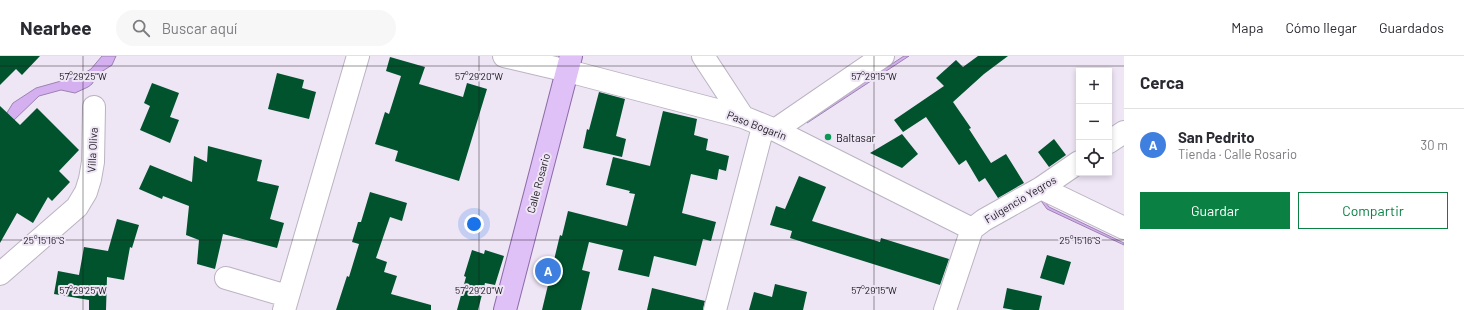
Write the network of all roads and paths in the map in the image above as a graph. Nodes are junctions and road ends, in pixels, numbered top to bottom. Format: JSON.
{"nodes":[{"id":1,"x":358,"y":56,"type":"edge"},
{"id":2,"x":504,"y":56,"type":"edge"},
{"id":3,"x":703,"y":56,"type":"edge"},
{"id":4,"x":883,"y":56,"type":"edge"},
{"id":5,"x":569,"y":63,"type":"edge"},
{"id":6,"x":94,"y":107,"type":"dead end"},
{"id":7,"x":743,"y":117,"type":"junction"},
{"id":8,"x":769,"y":129,"type":"junction"},
{"id":9,"x":1124,"y":132,"type":"edge"},
{"id":10,"x":1112,"y":140,"type":"edge"},
{"id":11,"x":1076,"y":164,"type":"edge"},
{"id":12,"x":1041,"y":188,"type":"junction"},
{"id":13,"x":1124,"y":228,"type":"edge"},
{"id":14,"x":972,"y":229,"type":"junction"},
{"id":15,"x":0,"y":274,"type":"edge"},
{"id":16,"x":226,"y":278,"type":"dead end"},
{"id":17,"x":285,"y":303,"type":"edge"},
{"id":18,"x":505,"y":310,"type":"edge"},
{"id":19,"x":715,"y":310,"type":"edge"},
{"id":20,"x":945,"y":310,"type":"edge"}],
"edges":[{"from":1,"to":17,"type":"street"},
{"from":2,"to":5,"type":"street","name":"Paso Bogarin"},
{"from":3,"to":7,"type":"street"},
{"from":4,"to":8,"type":"street"},
{"from":5,"to":7,"type":"street","name":"Paso Bogarin"},
{"from":5,"to":18,"type":"main road","name":"Calle Rosario"},
{"from":6,"to":15,"type":"street","name":"Villa Oliva"},
{"from":7,"to":8,"type":"street","name":"Paso Bogarin"},
{"from":8,"to":14,"type":"street","name":"Paso Bogarin"},
{"from":8,"to":19,"type":"street"},
{"from":9,"to":10,"type":"street"},
{"from":11,"to":12,"type":"street","name":"Fulgencio Yegros"},
{"from":12,"to":13,"type":"street"},
{"from":12,"to":14,"type":"street","name":"Fulgencio Yegros"},
{"from":14,"to":20,"type":"street","name":"Fulgencio Yegros"},
{"from":16,"to":17,"type":"street"}]}
